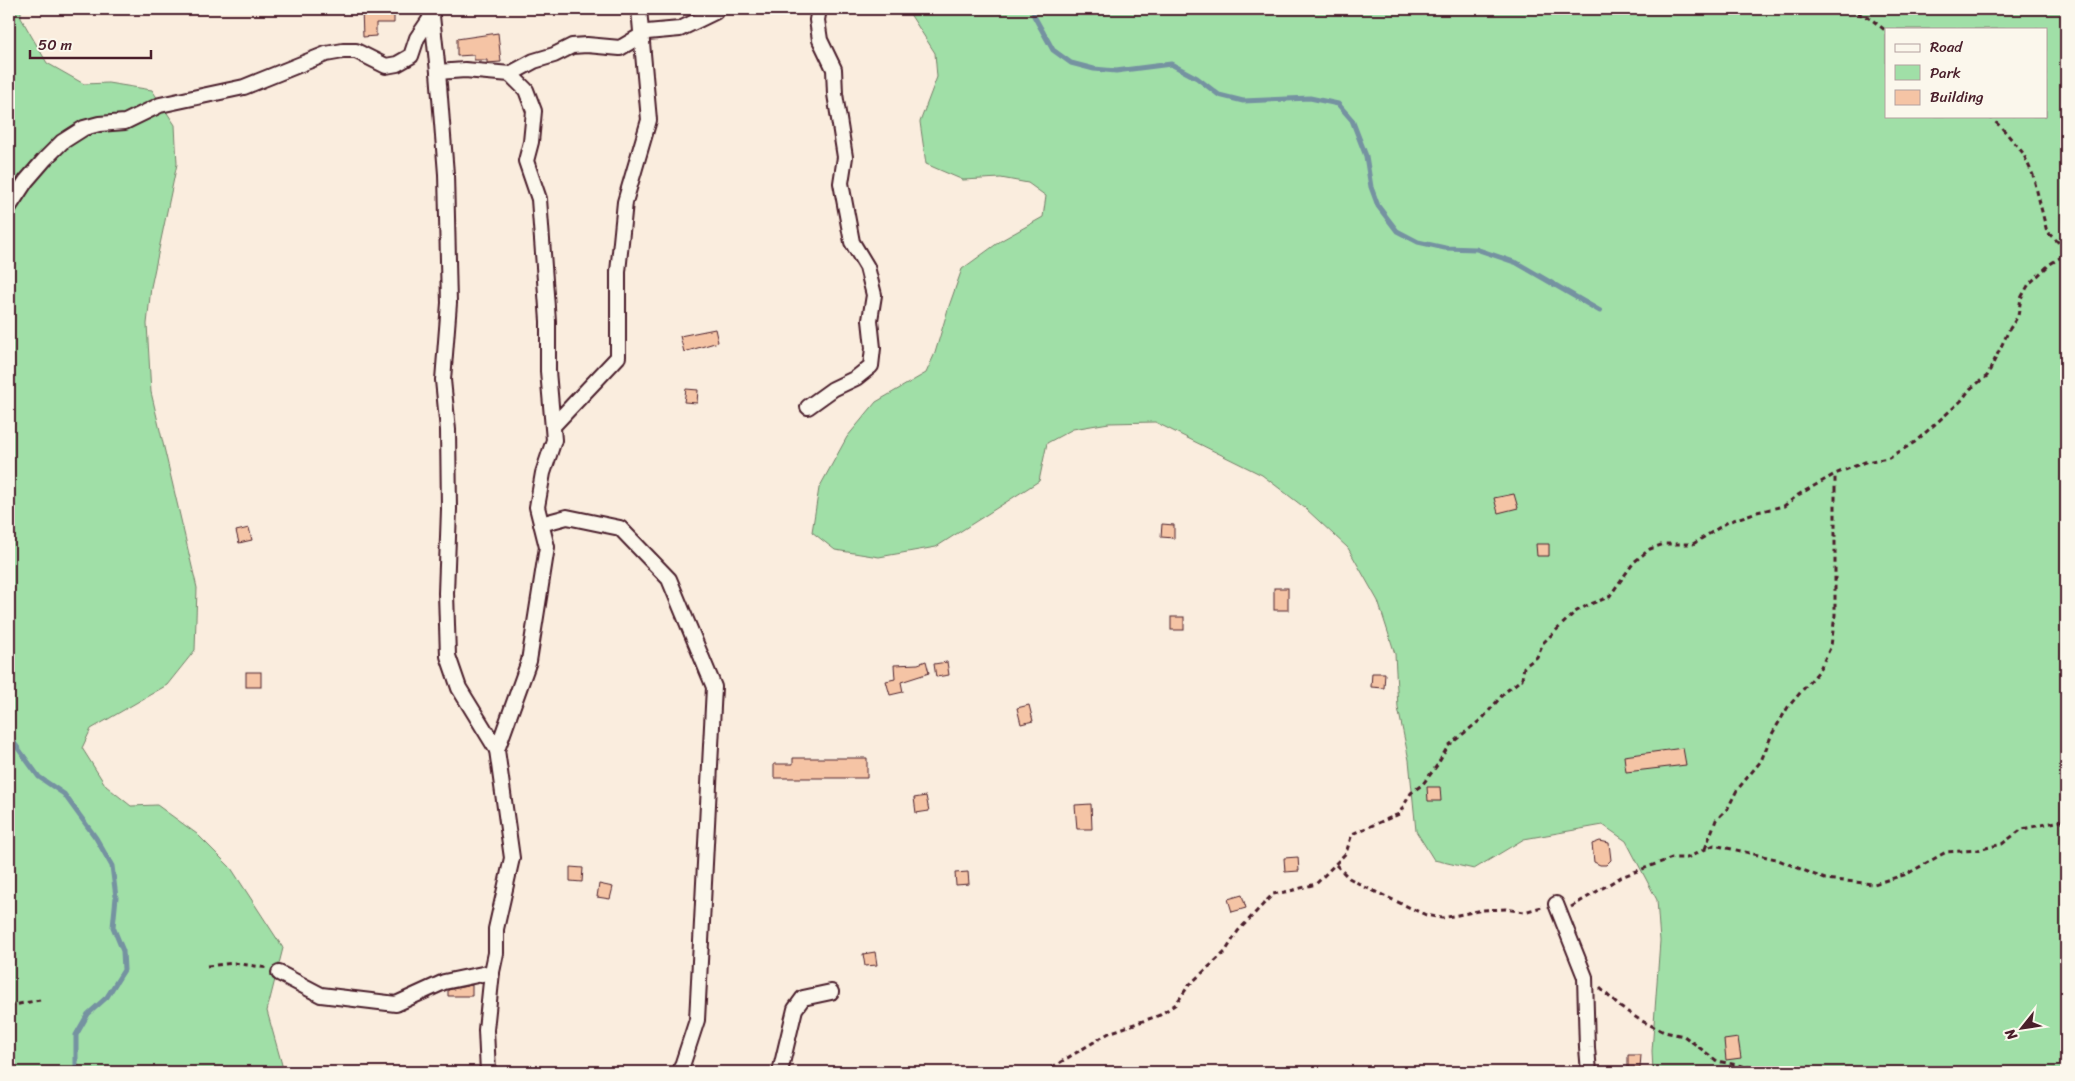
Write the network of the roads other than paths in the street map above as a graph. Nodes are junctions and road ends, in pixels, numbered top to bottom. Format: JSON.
{"nodes":[{"id":1,"x":639,"y":9,"type":"edge"},
{"id":2,"x":717,"y":9,"type":"edge"},
{"id":3,"x":819,"y":9,"type":"edge"},
{"id":4,"x":430,"y":12,"type":"edge"},
{"id":5,"x":642,"y":35,"type":"junction"},
{"id":6,"x":438,"y":72,"type":"junction"},
{"id":7,"x":510,"y":74,"type":"junction"},
{"id":8,"x":9,"y":207,"type":"edge"},
{"id":9,"x":808,"y":407,"type":"dead end"},
{"id":10,"x":553,"y":426,"type":"junction"},
{"id":11,"x":542,"y":524,"type":"junction"},
{"id":12,"x":497,"y":750,"type":"junction"},
{"id":13,"x":1556,"y":904,"type":"road end"},
{"id":14,"x":492,"y":972,"type":"junction"},
{"id":15,"x":279,"y":973,"type":"road end"},
{"id":16,"x":831,"y":992,"type":"dead end"},
{"id":17,"x":488,"y":1072,"type":"edge"},
{"id":18,"x":680,"y":1072,"type":"edge"},
{"id":19,"x":780,"y":1072,"type":"edge"},
{"id":20,"x":1589,"y":1072,"type":"edge"}],
"edges":[{"from":1,"to":5,"type":"street"},
{"from":2,"to":5,"type":"street"},
{"from":3,"to":9,"type":"street"},
{"from":4,"to":6,"type":"street"},
{"from":4,"to":8,"type":"street"},
{"from":5,"to":7,"type":"street"},
{"from":5,"to":10,"type":"street"},
{"from":6,"to":7,"type":"street"},
{"from":6,"to":12,"type":"street"},
{"from":7,"to":10,"type":"street"},
{"from":10,"to":11,"type":"street"},
{"from":11,"to":12,"type":"street"},
{"from":11,"to":18,"type":"street"},
{"from":12,"to":14,"type":"street"},
{"from":13,"to":20,"type":"street"},
{"from":14,"to":15,"type":"street"},
{"from":14,"to":17,"type":"street"},
{"from":16,"to":19,"type":"street"}]}
